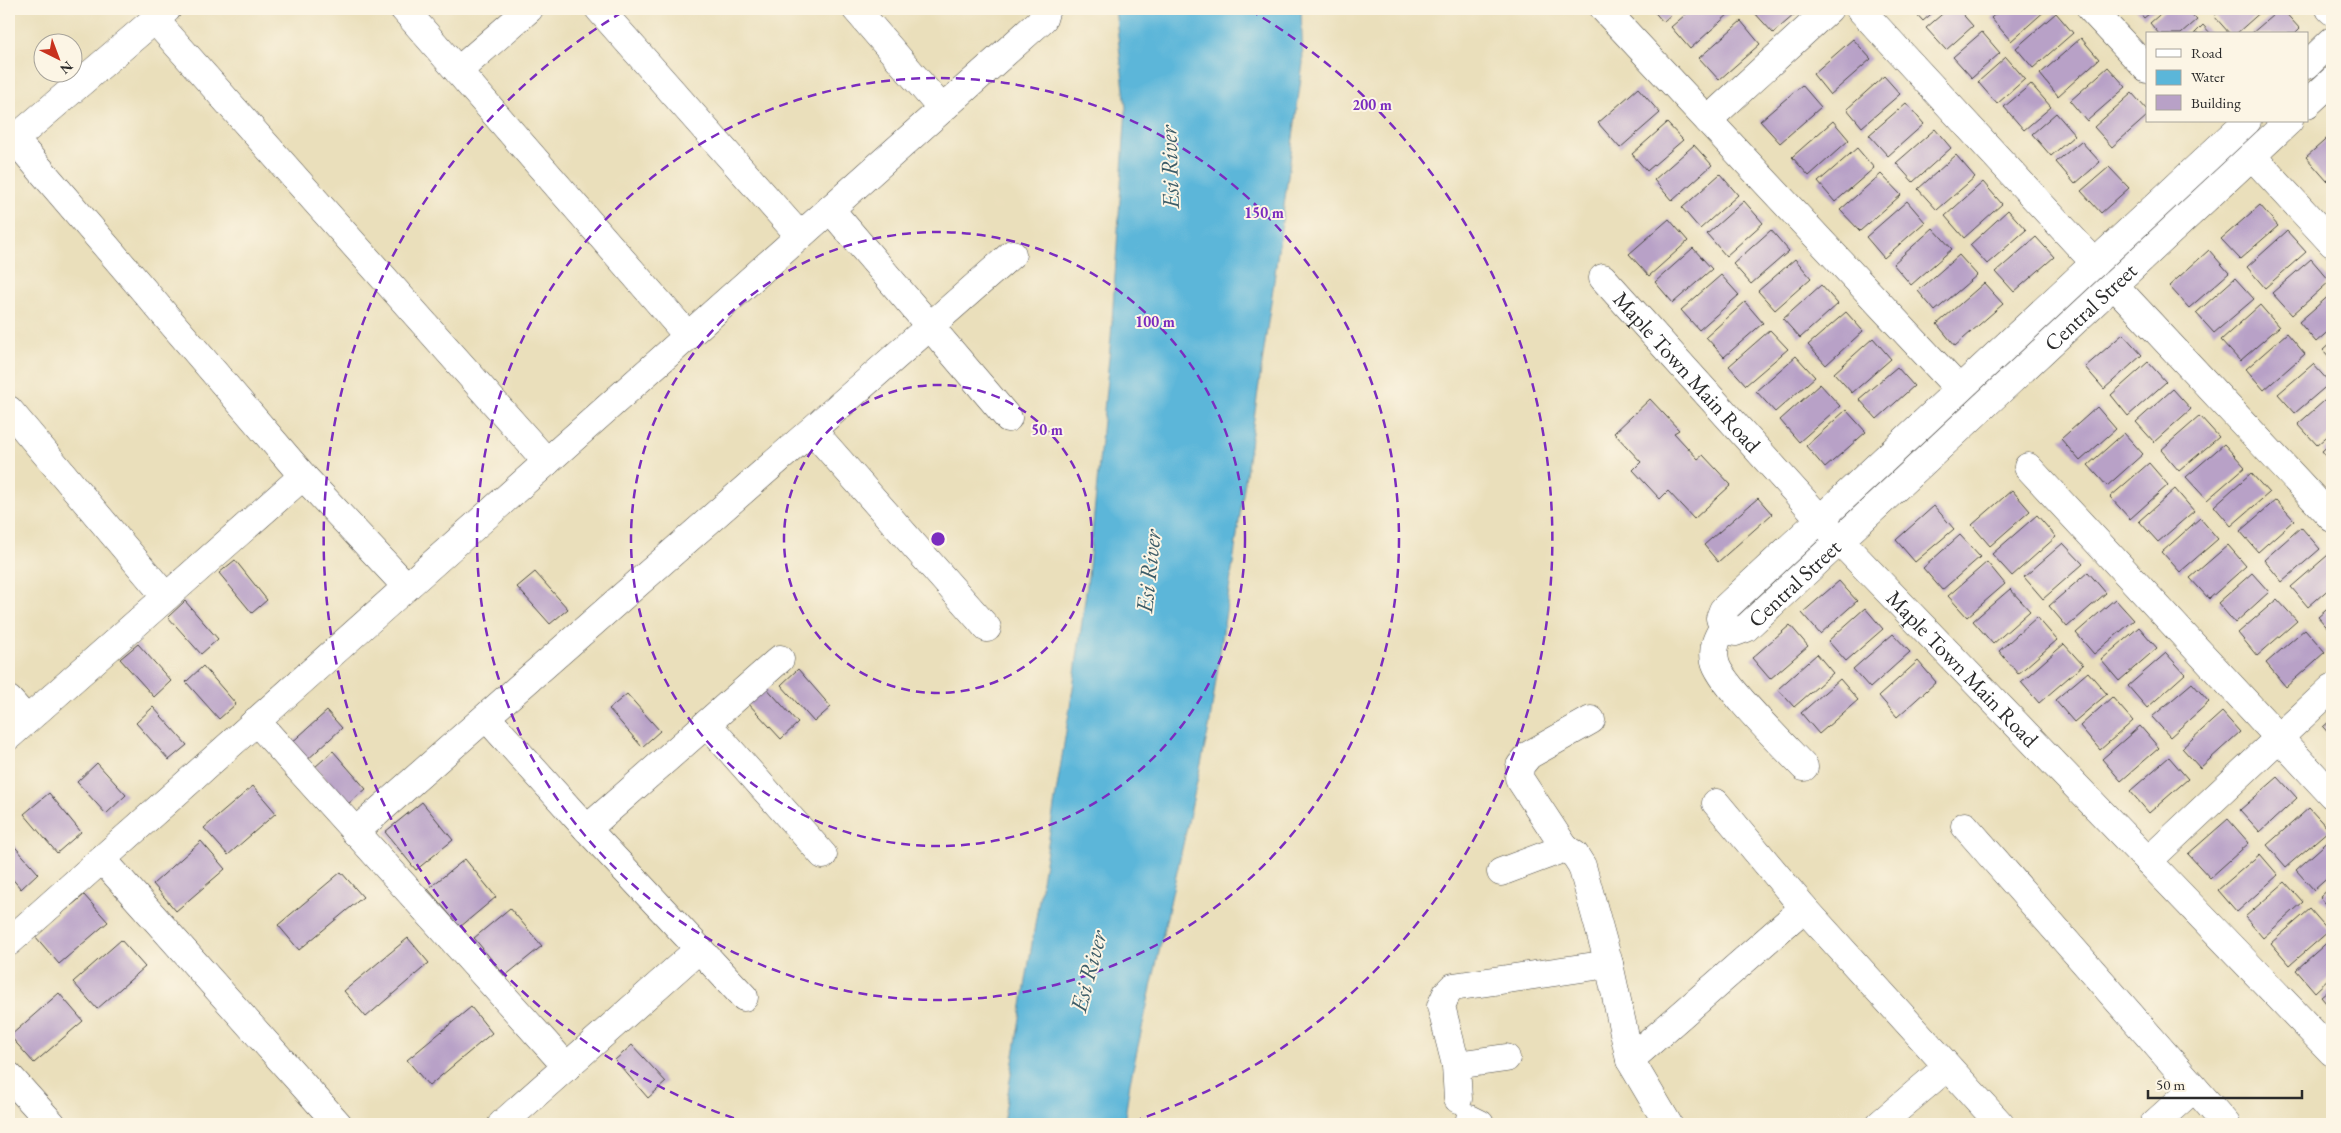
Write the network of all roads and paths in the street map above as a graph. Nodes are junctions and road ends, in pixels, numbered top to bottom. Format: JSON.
{"nodes":[{"id":1,"x":404,"y":9,"type":"edge"},
{"id":2,"x":529,"y":9,"type":"edge"},
{"id":3,"x":599,"y":9,"type":"edge"},
{"id":4,"x":856,"y":9,"type":"edge"},
{"id":5,"x":1046,"y":9,"type":"edge"},
{"id":6,"x":1604,"y":9,"type":"edge"},
{"id":7,"x":1829,"y":9,"type":"edge"},
{"id":8,"x":1860,"y":9,"type":"edge"},
{"id":9,"x":2091,"y":9,"type":"edge"},
{"id":10,"x":161,"y":14,"type":"edge"},
{"id":11,"x":2332,"y":41,"type":"edge"},
{"id":12,"x":2308,"y":64,"type":"edge"},
{"id":13,"x":2146,"y":68,"type":"edge"},
{"id":14,"x":458,"y":71,"type":"junction"},
{"id":15,"x":2332,"y":81,"type":"edge"},
{"id":16,"x":2308,"y":103,"type":"edge"},
{"id":17,"x":942,"y":109,"type":"junction"},
{"id":18,"x":1708,"y":120,"type":"junction"},
{"id":19,"x":2246,"y":122,"type":"edge"},
{"id":20,"x":2288,"y":122,"type":"edge"},
{"id":21,"x":11,"y":139,"type":"edge"},
{"id":22,"x":2252,"y":156,"type":"junction"},
{"id":23,"x":2157,"y":205,"type":"junction"},
{"id":24,"x":830,"y":209,"type":"junction"},
{"id":25,"x":2177,"y":226,"type":"junction"},
{"id":26,"x":800,"y":236,"type":"junction"},
{"id":27,"x":2332,"y":243,"type":"edge"},
{"id":28,"x":1012,"y":254,"type":"dead end"},
{"id":29,"x":2095,"y":263,"type":"junction"},
{"id":30,"x":1603,"y":278,"type":"dead end"},
{"id":31,"x":2114,"y":285,"type":"junction"},
{"id":32,"x":2036,"y":319,"type":"junction"},
{"id":33,"x":930,"y":328,"type":"junction"},
{"id":34,"x":688,"y":336,"type":"junction"},
{"id":35,"x":2055,"y":341,"type":"junction"},
{"id":36,"x":1959,"y":390,"type":"junction"},
{"id":37,"x":9,"y":410,"type":"edge"},
{"id":38,"x":1008,"y":418,"type":"dead end"},
{"id":39,"x":813,"y":431,"type":"junction"},
{"id":40,"x":547,"y":462,"type":"junction"},
{"id":41,"x":2028,"y":468,"type":"dead end"},
{"id":42,"x":303,"y":476,"type":"junction"},
{"id":43,"x":2332,"y":518,"type":"edge"},
{"id":44,"x":1820,"y":519,"type":"junction"},
{"id":45,"x":1840,"y":541,"type":"junction"},
{"id":46,"x":407,"y":587,"type":"junction"},
{"id":47,"x":166,"y":597,"type":"junction"},
{"id":48,"x":988,"y":628,"type":"dead end"},
{"id":49,"x":1723,"y":628,"type":"junction"},
{"id":50,"x":780,"y":659,"type":"dead end"},
{"id":51,"x":2332,"y":688,"type":"edge"},
{"id":52,"x":9,"y":700,"type":"edge"},
{"id":53,"x":487,"y":718,"type":"junction"},
{"id":54,"x":1591,"y":720,"type":"dead end"},
{"id":55,"x":256,"y":721,"type":"junction"},
{"id":56,"x":707,"y":724,"type":"junction"},
{"id":57,"x":18,"y":728,"type":"edge"},
{"id":58,"x":2279,"y":738,"type":"junction"},
{"id":59,"x":1804,"y":767,"type":"dead end"},
{"id":60,"x":2332,"y":795,"type":"edge"},
{"id":61,"x":1716,"y":803,"type":"dead end"},
{"id":62,"x":1965,"y":826,"type":"dead end"},
{"id":63,"x":587,"y":829,"type":"junction"},
{"id":64,"x":354,"y":832,"type":"junction"},
{"id":65,"x":1565,"y":848,"type":"junction"},
{"id":66,"x":823,"y":855,"type":"dead end"},
{"id":67,"x":102,"y":859,"type":"junction"},
{"id":68,"x":2148,"y":862,"type":"junction"},
{"id":69,"x":1501,"y":872,"type":"dead end"},
{"id":70,"x":1804,"y":908,"type":"junction"},
{"id":71,"x":9,"y":942,"type":"edge"},
{"id":72,"x":699,"y":949,"type":"junction"},
{"id":73,"x":1609,"y":964,"type":"junction"},
{"id":74,"x":744,"y":997,"type":"dead end"},
{"id":75,"x":2332,"y":1052,"type":"edge"},
{"id":76,"x":1506,"y":1058,"type":"dead end"},
{"id":77,"x":1630,"y":1060,"type":"junction"},
{"id":78,"x":1456,"y":1065,"type":"junction"},
{"id":79,"x":567,"y":1067,"type":"junction"},
{"id":80,"x":1947,"y":1067,"type":"junction"},
{"id":81,"x":9,"y":1076,"type":"edge"},
{"id":82,"x":2194,"y":1088,"type":"junction"},
{"id":83,"x":9,"y":1103,"type":"edge"},
{"id":84,"x":1469,"y":1114,"type":"edge"},
{"id":85,"x":28,"y":1124,"type":"edge"},
{"id":86,"x":52,"y":1124,"type":"edge"},
{"id":87,"x":338,"y":1124,"type":"edge"},
{"id":88,"x":502,"y":1124,"type":"edge"},
{"id":89,"x":1668,"y":1124,"type":"edge"},
{"id":90,"x":1880,"y":1124,"type":"edge"},
{"id":91,"x":2000,"y":1124,"type":"edge"},
{"id":92,"x":2154,"y":1124,"type":"edge"},
{"id":93,"x":2226,"y":1124,"type":"edge"}],
"edges":[{"from":1,"to":14,"type":"street"},
{"from":2,"to":14,"type":"street"},
{"from":3,"to":26,"type":"street"},
{"from":4,"to":17,"type":"street"},
{"from":5,"to":17,"type":"street"},
{"from":6,"to":18,"type":"street"},
{"from":7,"to":18,"type":"street"},
{"from":8,"to":29,"type":"street"},
{"from":9,"to":13,"type":"street"},
{"from":10,"to":21,"type":"street"},
{"from":10,"to":40,"type":"street"},
{"from":11,"to":12,"type":"street"},
{"from":14,"to":34,"type":"street"},
{"from":15,"to":16,"type":"street"},
{"from":17,"to":24,"type":"street"},
{"from":18,"to":36,"type":"street"},
{"from":19,"to":23,"type":"street","name":"Central Street"},
{"from":20,"to":22,"type":"street","name":"Central Street"},
{"from":21,"to":42,"type":"street"},
{"from":22,"to":25,"type":"street","name":"Central Street"},
{"from":22,"to":27,"type":"street"},
{"from":23,"to":25,"type":"street"},
{"from":23,"to":29,"type":"street","name":"Central Street"},
{"from":24,"to":26,"type":"street"},
{"from":24,"to":33,"type":"street"},
{"from":25,"to":31,"type":"street","name":"Central Street"},
{"from":26,"to":34,"type":"street"},
{"from":28,"to":33,"type":"street"},
{"from":29,"to":32,"type":"street","name":"Central Street"},
{"from":30,"to":44,"type":"street","name":"Maple Town Main Road"},
{"from":31,"to":35,"type":"street","name":"Central Street"},
{"from":31,"to":43,"type":"street"},
{"from":32,"to":35,"type":"street"},
{"from":32,"to":36,"type":"street","name":"Central Street"},
{"from":33,"to":38,"type":"street"},
{"from":33,"to":39,"type":"street"},
{"from":34,"to":40,"type":"street"},
{"from":35,"to":45,"type":"street","name":"Central Street"},
{"from":36,"to":44,"type":"street","name":"Central Street"},
{"from":37,"to":47,"type":"street"},
{"from":39,"to":48,"type":"street"},
{"from":39,"to":53,"type":"street"},
{"from":40,"to":46,"type":"street"},
{"from":41,"to":58,"type":"street"},
{"from":42,"to":46,"type":"street"},
{"from":42,"to":47,"type":"street"},
{"from":44,"to":45,"type":"street","name":"Maple Town Main Road"},
{"from":44,"to":49,"type":"street","name":"Central Street"},
{"from":45,"to":49,"type":"street","name":"Central Street"},
{"from":45,"to":68,"type":"street","name":"Maple Town Main Road"},
{"from":46,"to":55,"type":"street"},
{"from":47,"to":57,"type":"street"},
{"from":49,"to":59,"type":"street"},
{"from":50,"to":56,"type":"street"},
{"from":51,"to":58,"type":"street"},
{"from":52,"to":57,"type":"street"},
{"from":53,"to":63,"type":"street"},
{"from":53,"to":64,"type":"street"},
{"from":54,"to":65,"type":"street"},
{"from":55,"to":64,"type":"street"},
{"from":55,"to":67,"type":"street"},
{"from":56,"to":63,"type":"street"},
{"from":56,"to":66,"type":"street"},
{"from":58,"to":60,"type":"street"},
{"from":58,"to":68,"type":"street"},
{"from":61,"to":70,"type":"street"},
{"from":62,"to":82,"type":"street"},
{"from":63,"to":72,"type":"street"},
{"from":64,"to":79,"type":"street"},
{"from":65,"to":69,"type":"street"},
{"from":65,"to":73,"type":"street"},
{"from":67,"to":71,"type":"street"},
{"from":67,"to":87,"type":"street"},
{"from":68,"to":75,"type":"street","name":"Maple Town Main Road"},
{"from":70,"to":77,"type":"street"},
{"from":70,"to":80,"type":"street"},
{"from":72,"to":74,"type":"street"},
{"from":72,"to":79,"type":"street"},
{"from":73,"to":77,"type":"street"},
{"from":73,"to":78,"type":"street"},
{"from":76,"to":78,"type":"street"},
{"from":77,"to":89,"type":"street"},
{"from":78,"to":84,"type":"street"},
{"from":79,"to":88,"type":"street"},
{"from":80,"to":90,"type":"street"},
{"from":80,"to":91,"type":"street"},
{"from":81,"to":86,"type":"street"},
{"from":82,"to":92,"type":"street"},
{"from":82,"to":93,"type":"street"},
{"from":83,"to":85,"type":"street"}]}
